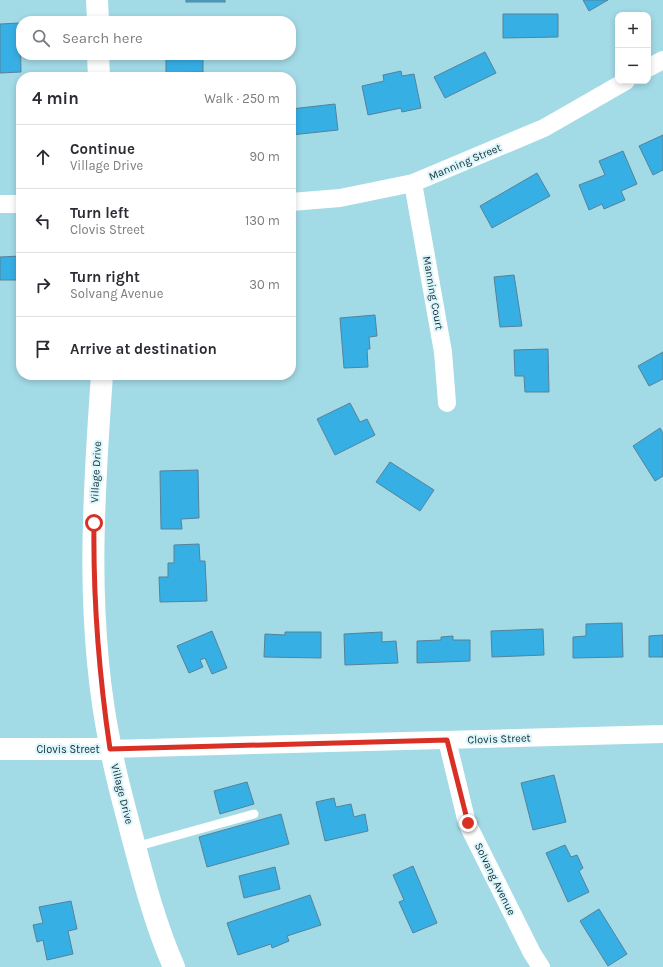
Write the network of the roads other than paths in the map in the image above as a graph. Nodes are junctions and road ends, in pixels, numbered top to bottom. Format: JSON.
{"nodes":[{"id":1,"x":98,"y":0,"type":"edge"},
{"id":2,"x":98,"y":16,"type":"edge"},
{"id":3,"x":98,"y":60,"type":"edge"},
{"id":4,"x":663,"y":60,"type":"edge"},
{"id":5,"x":651,"y":66,"type":"edge"},
{"id":6,"x":99,"y":72,"type":"edge"},
{"id":7,"x":621,"y":84,"type":"edge"},
{"id":8,"x":413,"y":183,"type":"junction"},
{"id":9,"x":296,"y":202,"type":"edge"},
{"id":10,"x":0,"y":204,"type":"edge"},
{"id":11,"x":16,"y":204,"type":"edge"},
{"id":12,"x":102,"y":380,"type":"edge"},
{"id":13,"x":447,"y":403,"type":"dead end"},
{"id":14,"x":663,"y":734,"type":"edge"},
{"id":15,"x":447,"y":740,"type":"junction"},
{"id":16,"x":0,"y":749,"type":"edge"},
{"id":17,"x":110,"y":749,"type":"junction"},
{"id":18,"x":254,"y":814,"type":"dead end"},
{"id":19,"x":135,"y":847,"type":"junction"},
{"id":20,"x":174,"y":967,"type":"edge"},
{"id":21,"x":541,"y":967,"type":"edge"}],
"edges":[{"from":1,"to":2,"type":"main road"},
{"from":3,"to":6,"type":"main road"},
{"from":4,"to":5,"type":"street"},
{"from":7,"to":8,"type":"street","name":"Manning Street"},
{"from":8,"to":9,"type":"street","name":"Manning Street"},
{"from":8,"to":13,"type":"street","name":"Manning Court"},
{"from":10,"to":11,"type":"street"},
{"from":12,"to":17,"type":"main road","name":"Village Drive"},
{"from":14,"to":15,"type":"street","name":"Clovis Street"},
{"from":15,"to":17,"type":"street","name":"Clovis Street"},
{"from":15,"to":21,"type":"street","name":"Solvang Avenue"},
{"from":16,"to":17,"type":"main road","name":"Clovis Street"},
{"from":17,"to":19,"type":"main road","name":"Village Drive"},
{"from":18,"to":19,"type":"lane"},
{"from":19,"to":20,"type":"main road","name":"Village Drive"}]}
